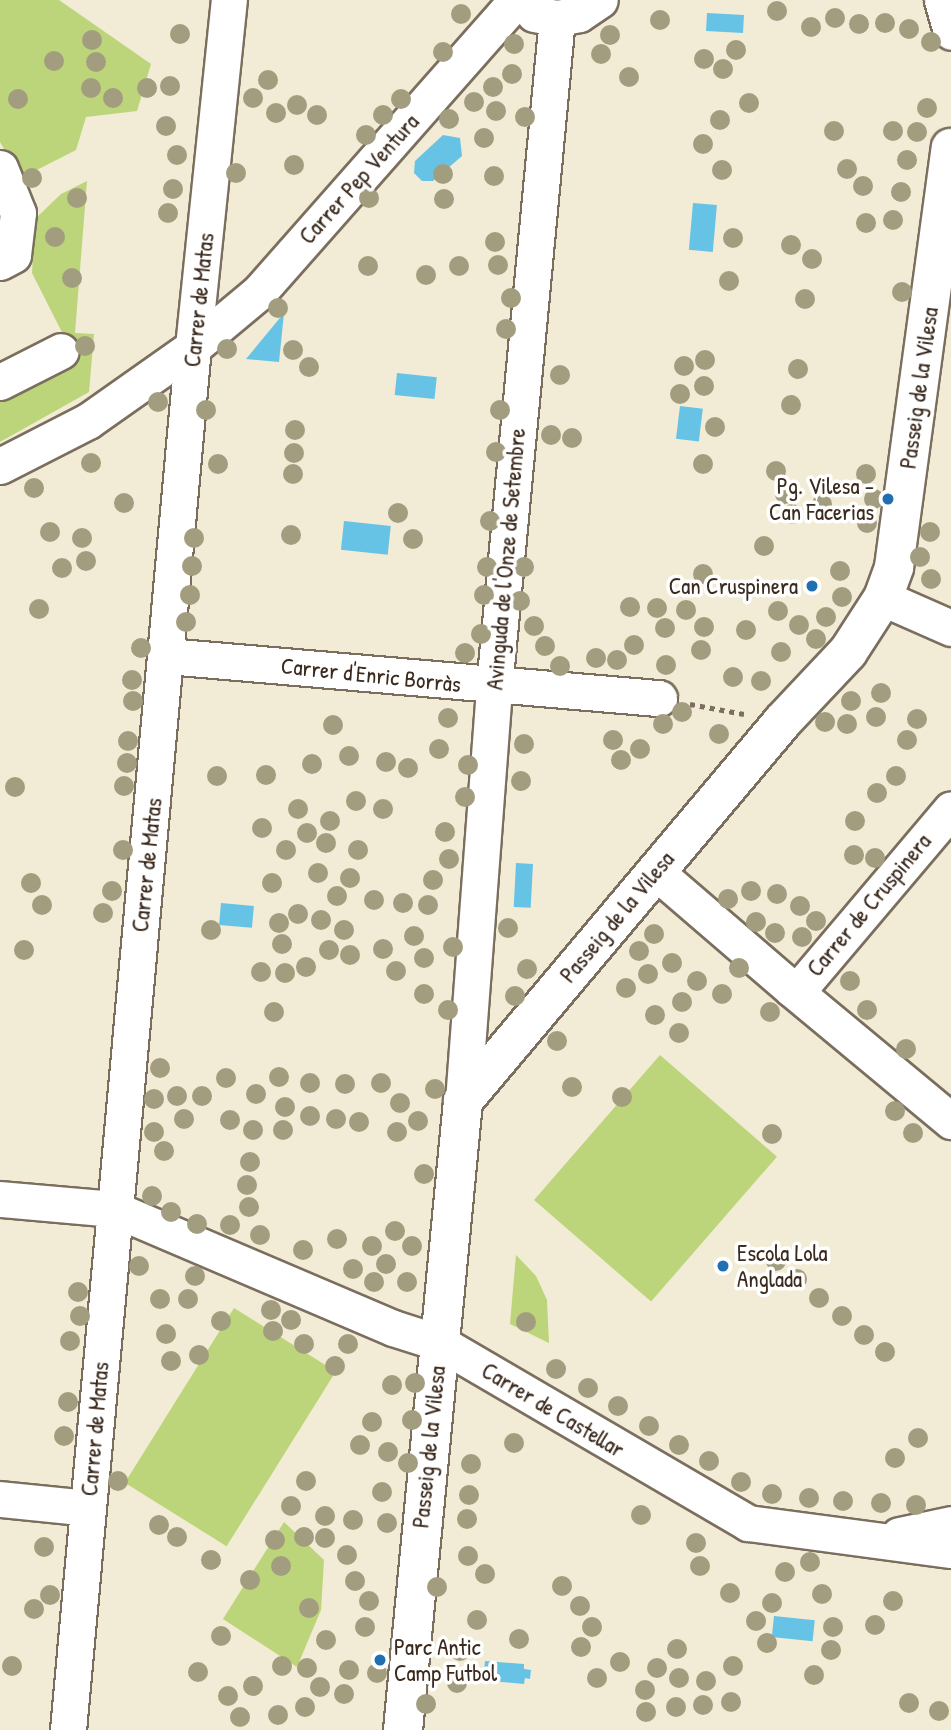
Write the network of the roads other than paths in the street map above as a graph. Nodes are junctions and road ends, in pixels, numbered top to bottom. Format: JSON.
{"nodes":[{"id":1,"x":229,"y":0,"type":"edge"},
{"id":2,"x":600,"y":0,"type":"edge"},
{"id":3,"x":514,"y":1,"type":"edge"},
{"id":4,"x":557,"y":18,"type":"junction"},
{"id":5,"x":951,"y":148,"type":"edge"},
{"id":6,"x":8,"y":183,"type":"edge"},
{"id":7,"x":0,"y":262,"type":"edge"},
{"id":8,"x":194,"y":347,"type":"junction"},
{"id":9,"x":61,"y":351,"type":"dead end"},
{"id":10,"x":0,"y":383,"type":"edge"},
{"id":11,"x":0,"y":466,"type":"edge"},
{"id":12,"x":883,"y":598,"type":"junction"},
{"id":13,"x":951,"y":628,"type":"edge"},
{"id":14,"x":167,"y":656,"type":"junction"},
{"id":15,"x":494,"y":687,"type":"junction"},
{"id":16,"x":659,"y":698,"type":"road end"},
{"id":17,"x":951,"y":808,"type":"edge"},
{"id":18,"x":656,"y":872,"type":"junction"},
{"id":19,"x":792,"y":989,"type":"junction"},
{"id":20,"x":463,"y":1101,"type":"junction"},
{"id":21,"x":951,"y":1121,"type":"edge"},
{"id":22,"x":0,"y":1199,"type":"edge"},
{"id":23,"x":114,"y":1209,"type":"junction"},
{"id":24,"x":440,"y":1343,"type":"junction"},
{"id":25,"x":0,"y":1499,"type":"edge"},
{"id":26,"x":88,"y":1508,"type":"junction"},
{"id":27,"x":951,"y":1524,"type":"edge"},
{"id":28,"x":879,"y":1540,"type":"junction"},
{"id":29,"x":951,"y":1550,"type":"edge"},
{"id":30,"x":68,"y":1730,"type":"edge"},
{"id":31,"x":403,"y":1730,"type":"edge"}],
"edges":[{"from":1,"to":8,"type":"street","name":"Carrer de Matas"},
{"from":2,"to":4,"type":"street"},
{"from":3,"to":4,"type":"street"},
{"from":3,"to":8,"type":"street","name":"Carrer Pep Ventura"},
{"from":4,"to":15,"type":"street","name":"Avinguda de l'Onze de Setembre"},
{"from":5,"to":12,"type":"street","name":"Passeig de la Vilesa"},
{"from":6,"to":7,"type":"street"},
{"from":8,"to":11,"type":"street","name":"Carrer Pep Ventura"},
{"from":8,"to":14,"type":"street","name":"Carrer de Matas"},
{"from":9,"to":10,"type":"street"},
{"from":12,"to":13,"type":"street"},
{"from":12,"to":18,"type":"street","name":"Passeig de la Vilesa"},
{"from":14,"to":15,"type":"street","name":"Carrer d'Enric Borràs"},
{"from":14,"to":23,"type":"street","name":"Carrer de Matas"},
{"from":15,"to":16,"type":"street","name":"Carrer d'Enric Borràs"},
{"from":15,"to":20,"type":"street","name":"Avinguda de l'Onze de Setembre"},
{"from":17,"to":19,"type":"street","name":"Carrer de Cruspinera"},
{"from":18,"to":19,"type":"street","name":"Carrer de Cruspinera"},
{"from":18,"to":20,"type":"street","name":"Passeig de la Vilesa"},
{"from":19,"to":21,"type":"street"},
{"from":20,"to":24,"type":"street","name":"Passeig de la Vilesa"},
{"from":22,"to":23,"type":"street","name":"Carrer de Castellar"},
{"from":23,"to":24,"type":"street","name":"Carrer de Castellar"},
{"from":23,"to":26,"type":"street","name":"Carrer de Matas"},
{"from":24,"to":28,"type":"street","name":"Carrer de Castellar"},
{"from":24,"to":31,"type":"street","name":"Passeig de la Vilesa"},
{"from":25,"to":26,"type":"street"},
{"from":26,"to":30,"type":"street","name":"Carrer de Matas"},
{"from":27,"to":28,"type":"street","name":"Carrer de Castellar"},
{"from":28,"to":29,"type":"street","name":"Carrer de Castellar"}]}
